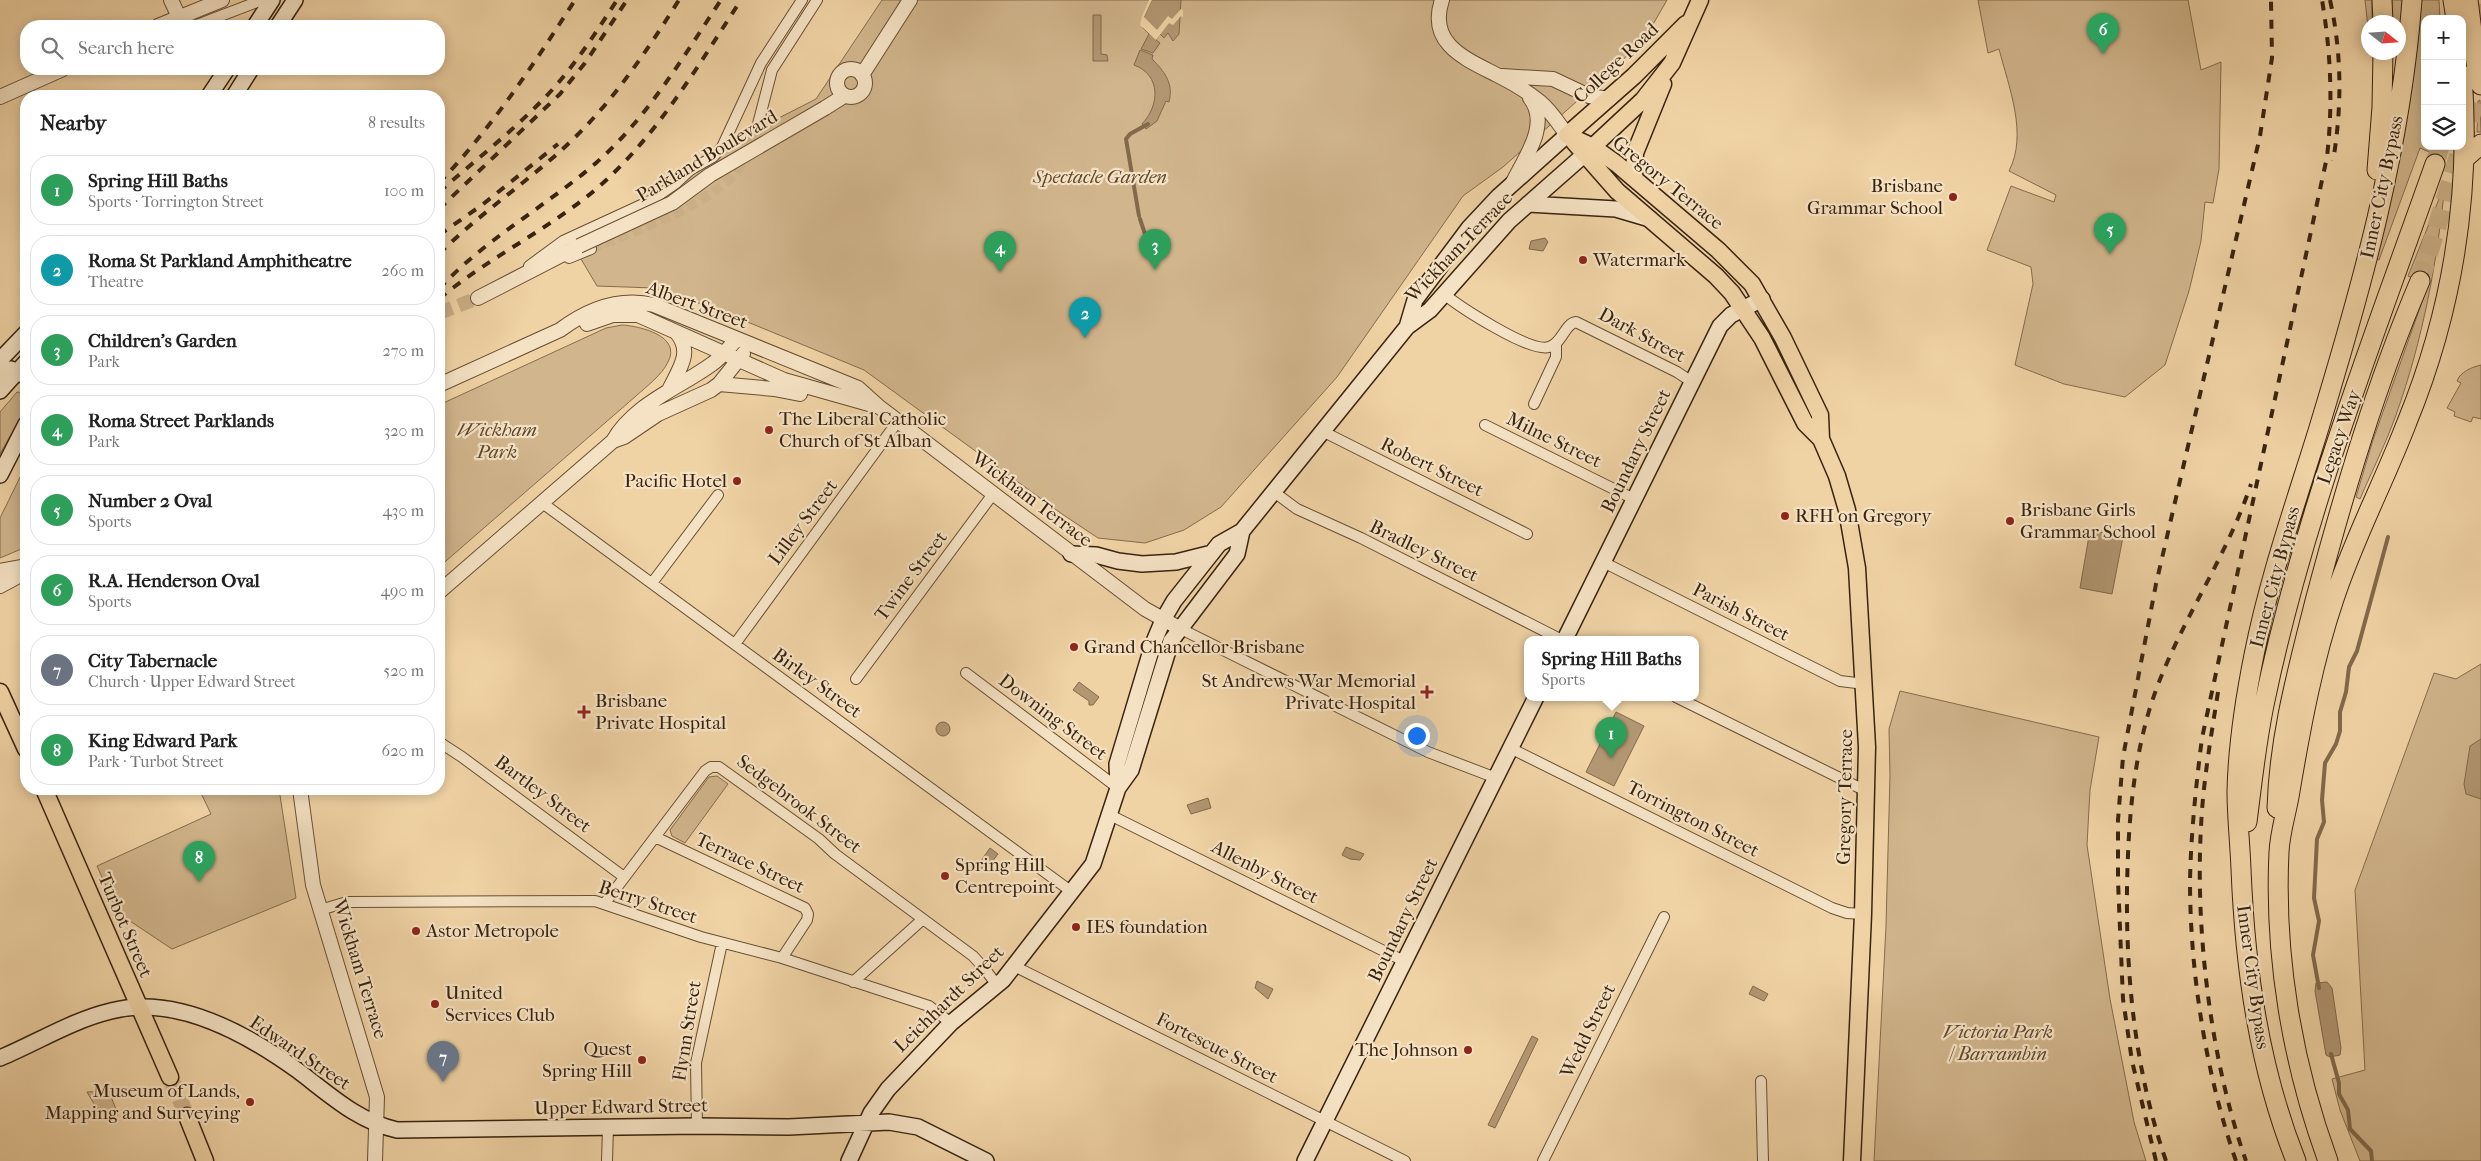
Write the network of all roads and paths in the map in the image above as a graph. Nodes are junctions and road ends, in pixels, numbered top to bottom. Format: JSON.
{"nodes":[{"id":1,"x":171,"y":0,"type":"edge"},
{"id":2,"x":222,"y":0,"type":"edge"},
{"id":3,"x":262,"y":0,"type":"edge"},
{"id":4,"x":272,"y":0,"type":"edge"},
{"id":5,"x":295,"y":0,"type":"edge"},
{"id":6,"x":802,"y":0,"type":"edge"},
{"id":7,"x":817,"y":0,"type":"edge"},
{"id":8,"x":910,"y":0,"type":"edge"},
{"id":9,"x":1442,"y":0,"type":"edge"},
{"id":10,"x":1700,"y":0,"type":"edge"},
{"id":11,"x":2382,"y":0,"type":"edge"},
{"id":12,"x":2412,"y":0,"type":"edge"},
{"id":13,"x":2453,"y":0,"type":"edge"},
{"id":14,"x":2468,"y":0,"type":"edge"},
{"id":15,"x":2383,"y":15,"type":"edge"},
{"id":16,"x":2455,"y":15,"type":"edge"},
{"id":17,"x":179,"y":18,"type":"junction"},
{"id":18,"x":1692,"y":19,"type":"junction"},
{"id":19,"x":174,"y":20,"type":"edge"},
{"id":20,"x":182,"y":20,"type":"edge"},
{"id":21,"x":210,"y":20,"type":"edge"},
{"id":22,"x":259,"y":20,"type":"edge"},
{"id":23,"x":282,"y":20,"type":"edge"},
{"id":24,"x":2383,"y":60,"type":"edge"},
{"id":25,"x":1672,"y":63,"type":"junction"},
{"id":26,"x":50,"y":75,"type":"edge"},
{"id":27,"x":224,"y":75,"type":"edge"},
{"id":28,"x":248,"y":75,"type":"edge"},
{"id":29,"x":862,"y":75,"type":"junction"},
{"id":30,"x":1499,"y":76,"type":"junction"},
{"id":31,"x":2481,"y":85,"type":"edge"},
{"id":32,"x":216,"y":90,"type":"edge"},
{"id":33,"x":238,"y":90,"type":"edge"},
{"id":34,"x":1524,"y":92,"type":"junction"},
{"id":35,"x":844,"y":96,"type":"junction"},
{"id":36,"x":0,"y":97,"type":"edge"},
{"id":37,"x":1609,"y":99,"type":"junction"},
{"id":38,"x":2463,"y":105,"type":"edge"},
{"id":39,"x":758,"y":124,"type":"tunnel mouth"},
{"id":40,"x":1568,"y":135,"type":"junction"},
{"id":41,"x":2481,"y":144,"type":"edge"},
{"id":42,"x":1589,"y":151,"type":"junction"},
{"id":43,"x":2464,"y":159,"type":"junction"},
{"id":44,"x":2435,"y":164,"type":"tunnel mouth"},
{"id":45,"x":1634,"y":178,"type":"junction"},
{"id":46,"x":1512,"y":184,"type":"junction"},
{"id":47,"x":1528,"y":204,"type":"junction"},
{"id":48,"x":1650,"y":219,"type":"junction"},
{"id":49,"x":2369,"y":251,"type":"junction"},
{"id":50,"x":2420,"y":281,"type":"tunnel mouth"},
{"id":51,"x":508,"y":282,"type":"junction"},
{"id":52,"x":1444,"y":294,"type":"junction"},
{"id":53,"x":478,"y":298,"type":"tunnel mouth"},
{"id":54,"x":1762,"y":299,"type":"junction"},
{"id":55,"x":1744,"y":308,"type":"junction"},
{"id":56,"x":1406,"y":327,"type":"junction"},
{"id":57,"x":560,"y":330,"type":"junction"},
{"id":58,"x":676,"y":332,"type":"junction"},
{"id":59,"x":20,"y":339,"type":"edge"},
{"id":60,"x":737,"y":339,"type":"junction"},
{"id":61,"x":1556,"y":344,"type":"junction"},
{"id":62,"x":751,"y":345,"type":"junction"},
{"id":63,"x":766,"y":351,"type":"joint"},
{"id":64,"x":723,"y":353,"type":"junction"},
{"id":65,"x":0,"y":360,"type":"edge"},
{"id":66,"x":738,"y":360,"type":"junction"},
{"id":67,"x":20,"y":370,"type":"edge"},
{"id":68,"x":20,"y":373,"type":"edge"},
{"id":69,"x":0,"y":374,"type":"edge"},
{"id":70,"x":445,"y":382,"type":"edge"},
{"id":71,"x":1692,"y":382,"type":"junction"},
{"id":72,"x":719,"y":384,"type":"junction"},
{"id":73,"x":670,"y":388,"type":"junction"},
{"id":74,"x":0,"y":391,"type":"edge"},
{"id":75,"x":821,"y":392,"type":"junction"},
{"id":76,"x":1534,"y":404,"type":"dead end"},
{"id":77,"x":878,"y":406,"type":"junction"},
{"id":78,"x":898,"y":421,"type":"junction"},
{"id":79,"x":1485,"y":425,"type":"dead end"},
{"id":80,"x":1322,"y":432,"type":"junction"},
{"id":81,"x":20,"y":436,"type":"edge"},
{"id":82,"x":1821,"y":439,"type":"junction"},
{"id":83,"x":613,"y":441,"type":"junction"},
{"id":84,"x":0,"y":475,"type":"edge"},
{"id":85,"x":1274,"y":492,"type":"junction"},
{"id":86,"x":993,"y":494,"type":"junction"},
{"id":87,"x":718,"y":495,"type":"dead end"},
{"id":88,"x":1634,"y":499,"type":"junction"},
{"id":89,"x":541,"y":502,"type":"junction"},
{"id":90,"x":1242,"y":531,"type":"junction"},
{"id":91,"x":1527,"y":534,"type":"dead end"},
{"id":92,"x":1212,"y":553,"type":"junction"},
{"id":93,"x":1071,"y":554,"type":"junction"},
{"id":94,"x":1603,"y":562,"type":"junction"},
{"id":95,"x":20,"y":567,"type":"edge"},
{"id":96,"x":0,"y":571,"type":"edge"},
{"id":97,"x":20,"y":575,"type":"edge"},
{"id":98,"x":652,"y":583,"type":"junction"},
{"id":99,"x":0,"y":586,"type":"edge"},
{"id":100,"x":445,"y":587,"type":"edge"},
{"id":101,"x":1163,"y":620,"type":"junction"},
{"id":102,"x":1179,"y":628,"type":"junction"},
{"id":103,"x":1554,"y":636,"type":"edge"},
{"id":104,"x":1566,"y":636,"type":"edge"},
{"id":105,"x":735,"y":644,"type":"junction"},
{"id":106,"x":966,"y":673,"type":"dead end"},
{"id":107,"x":856,"y":679,"type":"dead end"},
{"id":108,"x":1865,"y":684,"type":"junction"},
{"id":109,"x":0,"y":692,"type":"edge"},
{"id":110,"x":1534,"y":701,"type":"edge"},
{"id":111,"x":1684,"y":701,"type":"edge"},
{"id":112,"x":20,"y":736,"type":"edge"},
{"id":113,"x":445,"y":746,"type":"edge"},
{"id":114,"x":1510,"y":748,"type":"junction"},
{"id":115,"x":1496,"y":778,"type":"junction"},
{"id":116,"x":1118,"y":788,"type":"junction"},
{"id":117,"x":1866,"y":790,"type":"junction"},
{"id":118,"x":47,"y":795,"type":"edge"},
{"id":119,"x":301,"y":795,"type":"edge"},
{"id":120,"x":1110,"y":815,"type":"junction"},
{"id":121,"x":655,"y":837,"type":"junction"},
{"id":122,"x":2280,"y":842,"type":"junction"},
{"id":123,"x":2240,"y":865,"type":"junction"},
{"id":124,"x":624,"y":877,"type":"junction"},
{"id":125,"x":1072,"y":892,"type":"junction"},
{"id":126,"x":605,"y":903,"type":"junction"},
{"id":127,"x":320,"y":910,"type":"junction"},
{"id":128,"x":1863,"y":914,"type":"junction"},
{"id":129,"x":1664,"y":917,"type":"dead end"},
{"id":130,"x":923,"y":919,"type":"junction"},
{"id":131,"x":722,"y":943,"type":"junction"},
{"id":132,"x":782,"y":958,"type":"junction"},
{"id":133,"x":1404,"y":961,"type":"junction"},
{"id":134,"x":1014,"y":966,"type":"junction"},
{"id":135,"x":853,"y":982,"type":"junction"},
{"id":136,"x":996,"y":985,"type":"junction"},
{"id":137,"x":139,"y":1008,"type":"junction"},
{"id":138,"x":951,"y":1022,"type":"junction"},
{"id":139,"x":0,"y":1058,"type":"edge"},
{"id":140,"x":170,"y":1077,"type":"tunnel mouth"},
{"id":141,"x":1761,"y":1081,"type":"dead end"},
{"id":142,"x":187,"y":1116,"type":"tunnel mouth"},
{"id":143,"x":1325,"y":1121,"type":"junction"},
{"id":144,"x":866,"y":1123,"type":"junction"},
{"id":145,"x":377,"y":1124,"type":"junction"},
{"id":146,"x":697,"y":1126,"type":"junction"},
{"id":147,"x":608,"y":1128,"type":"junction"},
{"id":148,"x":205,"y":1161,"type":"edge"},
{"id":149,"x":375,"y":1161,"type":"edge"},
{"id":150,"x":608,"y":1161,"type":"edge"},
{"id":151,"x":849,"y":1161,"type":"edge"},
{"id":152,"x":986,"y":1161,"type":"edge"},
{"id":153,"x":1305,"y":1161,"type":"edge"},
{"id":154,"x":1405,"y":1161,"type":"edge"},
{"id":155,"x":1543,"y":1161,"type":"edge"},
{"id":156,"x":1763,"y":1161,"type":"edge"},
{"id":157,"x":1852,"y":1161,"type":"edge"},
{"id":158,"x":2296,"y":1161,"type":"edge"},
{"id":159,"x":2328,"y":1161,"type":"edge"}],
"edges":[{"from":1,"to":17,"type":"street"},
{"from":2,"to":17,"type":"street"},
{"from":3,"to":21,"type":"street"},
{"from":4,"to":22,"type":"main road"},
{"from":5,"to":23,"type":"main road"},
{"from":6,"to":51,"type":"street"},
{"from":7,"to":39,"type":"street"},
{"from":8,"to":29,"type":"street"},
{"from":9,"to":30,"type":"street"},
{"from":10,"to":18,"type":"main road","name":"College Road"},
{"from":11,"to":15,"type":"highway"},
{"from":12,"to":49,"type":"highway","name":"Inner City Bypass"},
{"from":13,"to":16,"type":"highway"},
{"from":14,"to":31,"type":"highway"},
{"from":17,"to":19,"type":"street"},
{"from":17,"to":20,"type":"street"},
{"from":18,"to":25,"type":"main road","name":"College Road"},
{"from":18,"to":37,"type":"main road","name":"College Road"},
{"from":24,"to":49,"type":"highway"},
{"from":25,"to":42,"type":"main road","name":"College Road"},
{"from":25,"to":45,"type":"main road"},
{"from":26,"to":36,"type":"street"},
{"from":27,"to":32,"type":"main road"},
{"from":28,"to":33,"type":"main road"},
{"from":29,"to":35,"type":"street"},
{"from":29,"to":35,"type":"street"},
{"from":30,"to":34,"type":"street"},
{"from":30,"to":37,"type":"street"},
{"from":34,"to":40,"type":"street"},
{"from":34,"to":46,"type":"street"},
{"from":35,"to":51,"type":"street","name":"Parkland Boulevard","bridge":true},
{"from":37,"to":40,"type":"main road","name":"College Road"},
{"from":38,"to":43,"type":"highway","name":"Inner City Bypass"},
{"from":40,"to":42,"type":"main road","name":"Gregory Terrace"},
{"from":40,"to":46,"type":"main road","name":"Wickham Terrace"},
{"from":41,"to":43,"type":"highway"},
{"from":42,"to":45,"type":"main road","name":"Gregory Terrace"},
{"from":42,"to":47,"type":"main road","name":"Wickham Terrace"},
{"from":42,"to":48,"type":"main road","name":"Gregory Terrace"},
{"from":43,"to":122,"type":"highway","name":"Inner City Bypass"},
{"from":44,"to":123,"type":"highway","name":"Legacy Way"},
{"from":45,"to":54,"type":"main road","name":"Gregory Terrace"},
{"from":46,"to":56,"type":"main road","name":"Wickham Terrace"},
{"from":47,"to":48,"type":"main road"},
{"from":47,"to":52,"type":"main road","name":"Wickham Terrace"},
{"from":48,"to":55,"type":"main road","name":"Gregory Terrace"},
{"from":49,"to":123,"type":"highway","name":"Inner City Bypass"},
{"from":50,"to":122,"type":"highway","name":"Legacy Way"},
{"from":51,"to":53,"type":"street","name":"Parkland Boulevard"},
{"from":52,"to":56,"type":"main road","name":"Wickham Terrace"},
{"from":52,"to":61,"type":"street"},
{"from":54,"to":55,"type":"main road","name":"Boundary Street"},
{"from":54,"to":82,"type":"main road","name":"Gregory Terrace"},
{"from":55,"to":71,"type":"main road","name":"Boundary Street"},
{"from":55,"to":82,"type":"main road","name":"Gregory Terrace"},
{"from":56,"to":80,"type":"main road","name":"Wickham Terrace"},
{"from":57,"to":58,"type":"street","name":"Albert Street"},
{"from":57,"to":60,"type":"street","name":"Albert Street"},
{"from":57,"to":70,"type":"street","name":"Albert Street"},
{"from":58,"to":64,"type":"street","name":"Albert Street"},
{"from":58,"to":73,"type":"street"},
{"from":59,"to":65,"type":"main road"},
{"from":60,"to":62,"type":"street","name":"Albert Street"},
{"from":60,"to":64,"type":"street"},
{"from":61,"to":71,"type":"street","name":"Dark Street"},
{"from":61,"to":76,"type":"street","name":"Dark Street"},
{"from":62,"to":63,"type":"street","name":"Albert Street"},
{"from":62,"to":66,"type":"street"},
{"from":63,"to":77,"type":"street","name":"Wickham Terrace"},
{"from":64,"to":66,"type":"street","name":"Wickham Terrace"},
{"from":64,"to":73,"type":"street"},
{"from":66,"to":72,"type":"street"},
{"from":66,"to":75,"type":"street","name":"Wickham Terrace"},
{"from":67,"to":69,"type":"main road"},
{"from":68,"to":74,"type":"main road"},
{"from":71,"to":88,"type":"main road","name":"Boundary Street"},
{"from":72,"to":75,"type":"street"},
{"from":72,"to":83,"type":"street"},
{"from":73,"to":83,"type":"street"},
{"from":75,"to":77,"type":"street","name":"Wickham Terrace"},
{"from":77,"to":78,"type":"street","name":"Wickham Terrace"},
{"from":78,"to":86,"type":"street","name":"Wickham Terrace"},
{"from":78,"to":105,"type":"street","name":"Lilley Street"},
{"from":79,"to":88,"type":"street","name":"Milne Street"},
{"from":80,"to":85,"type":"main road","name":"Wickham Terrace"},
{"from":80,"to":91,"type":"street","name":"Robert Street"},
{"from":81,"to":84,"type":"main road"},
{"from":82,"to":108,"type":"main road","name":"Gregory Terrace"},
{"from":83,"to":89,"type":"street"},
{"from":85,"to":90,"type":"main road","name":"Wickham Terrace"},
{"from":85,"to":103,"type":"street","name":"Bradley Street"},
{"from":86,"to":93,"type":"street","name":"Wickham Terrace"},
{"from":86,"to":107,"type":"street","name":"Twine Street"},
{"from":87,"to":98,"type":"street"},
{"from":88,"to":94,"type":"main road","name":"Boundary Street"},
{"from":89,"to":98,"type":"street","name":"Birley Street"},
{"from":89,"to":100,"type":"street"},
{"from":90,"to":92,"type":"main road","name":"Wickham Terrace"},
{"from":90,"to":102,"type":"main road","name":"Wickham Terrace"},
{"from":92,"to":93,"type":"main road"},
{"from":92,"to":101,"type":"main road","name":"Wickham Terrace"},
{"from":93,"to":101,"type":"street","name":"Wickham Terrace"},
{"from":94,"to":104,"type":"main road","name":"Boundary Street"},
{"from":94,"to":108,"type":"street","name":"Parish Street"},
{"from":95,"to":96,"type":"street"},
{"from":97,"to":99,"type":"street"},
{"from":98,"to":105,"type":"street","name":"Birley Street"},
{"from":101,"to":102,"type":"street","name":"Wickham Terrace"},
{"from":101,"to":116,"type":"main road","name":"Leichhardt Street"},
{"from":102,"to":115,"type":"street"},
{"from":102,"to":116,"type":"main road","name":"Leichhardt Street"},
{"from":105,"to":125,"type":"street","name":"Birley Street"},
{"from":106,"to":116,"type":"street","name":"Downing Street"},
{"from":108,"to":117,"type":"main road","name":"Gregory Terrace"},
{"from":109,"to":112,"type":"main road"},
{"from":110,"to":114,"type":"main road","name":"Boundary Street"},
{"from":111,"to":117,"type":"street"},
{"from":113,"to":124,"type":"street","name":"Bartley Street"},
{"from":114,"to":115,"type":"main road","name":"Boundary Street"},
{"from":114,"to":128,"type":"street","name":"Torrington Street"},
{"from":115,"to":133,"type":"main road","name":"Boundary Street"},
{"from":116,"to":120,"type":"main road","name":"Leichhardt Street"},
{"from":117,"to":128,"type":"main road","name":"Gregory Terrace"},
{"from":118,"to":137,"type":"main road","name":"Turbot Street"},
{"from":119,"to":127,"type":"street","name":"Wickham Terrace"},
{"from":120,"to":125,"type":"main road","name":"Leichhardt Street"},
{"from":120,"to":133,"type":"street","name":"Allenby Street"},
{"from":121,"to":124,"type":"street","name":"Sedgebrook Street"},
{"from":121,"to":130,"type":"street","name":"Sedgebrook Street"},
{"from":121,"to":132,"type":"street","name":"Terrace Street"},
{"from":122,"to":159,"type":"highway","name":"Inner City Bypass"},
{"from":123,"to":158,"type":"highway","name":"Inner City Bypass"},
{"from":124,"to":126,"type":"street","name":"Sedgebrook Street"},
{"from":125,"to":134,"type":"main road","name":"Leichhardt Street"},
{"from":126,"to":127,"type":"street","name":"Berry Street"},
{"from":126,"to":131,"type":"street","name":"Berry Street"},
{"from":127,"to":145,"type":"street","name":"Wickham Terrace"},
{"from":128,"to":157,"type":"main road","name":"Gregory Terrace"},
{"from":129,"to":155,"type":"street","name":"Wedd Street"},
{"from":130,"to":135,"type":"street"},
{"from":130,"to":136,"type":"street","name":"Sedgebrook Street"},
{"from":131,"to":132,"type":"street","name":"Berry Street"},
{"from":131,"to":146,"type":"street","name":"Flynn Street"},
{"from":132,"to":135,"type":"street","name":"Berry Street"},
{"from":133,"to":143,"type":"main road","name":"Boundary Street"},
{"from":134,"to":136,"type":"main road","name":"Leichhardt Street"},
{"from":134,"to":143,"type":"street","name":"Fortescue Street"},
{"from":135,"to":138,"type":"street","name":"Berry Street"},
{"from":136,"to":138,"type":"main road","name":"Leichhardt Street"},
{"from":137,"to":139,"type":"main road","name":"Edward Street"},
{"from":137,"to":140,"type":"main road","name":"Turbot Street"},
{"from":137,"to":145,"type":"main road","name":"Edward Street"},
{"from":138,"to":144,"type":"main road","name":"Leichhardt Street"},
{"from":141,"to":156,"type":"street"},
{"from":142,"to":148,"type":"main road"},
{"from":143,"to":153,"type":"main road","name":"Boundary Street"},
{"from":143,"to":154,"type":"street","name":"Fortescue Street"},
{"from":144,"to":146,"type":"main road","name":"Upper Edward Street"},
{"from":144,"to":151,"type":"main road","name":"Leichhardt Street"},
{"from":144,"to":152,"type":"main road","name":"Upper Edward Street"},
{"from":145,"to":147,"type":"main road","name":"Upper Edward Street"},
{"from":145,"to":149,"type":"street","name":"Wickham Terrace"},
{"from":146,"to":147,"type":"main road","name":"Upper Edward Street"},
{"from":147,"to":150,"type":"street"}]}
